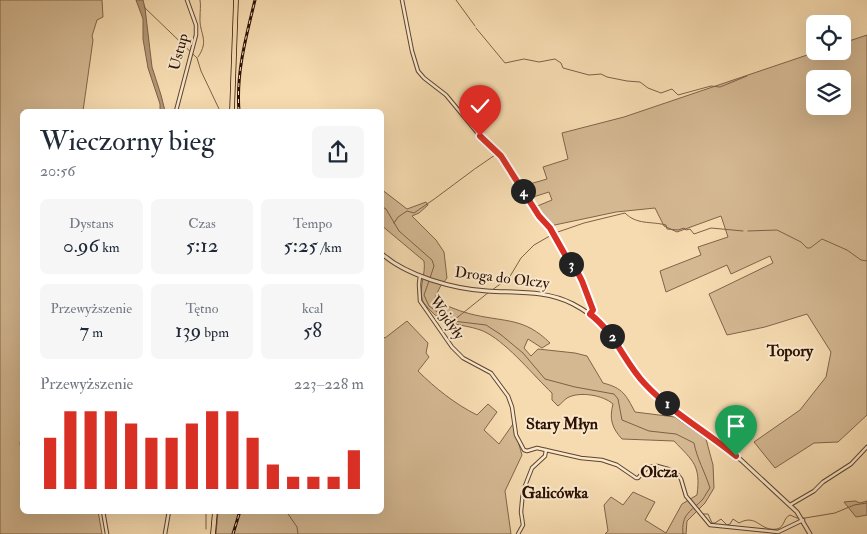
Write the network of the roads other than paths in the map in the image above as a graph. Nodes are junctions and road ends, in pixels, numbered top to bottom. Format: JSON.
{"nodes":[{"id":1,"x":187,"y":0,"type":"edge"},
{"id":2,"x":236,"y":0,"type":"edge"},
{"id":3,"x":402,"y":0,"type":"edge"},
{"id":4,"x":177,"y":109,"type":"edge"},
{"id":5,"x":232,"y":109,"type":"edge"},
{"id":6,"x":384,"y":255,"type":"edge"},
{"id":7,"x":422,"y":277,"type":"junction"},
{"id":8,"x":590,"y":314,"type":"junction"},
{"id":9,"x":867,"y":447,"type":"edge"},
{"id":10,"x":546,"y":450,"type":"junction"},
{"id":11,"x":790,"y":504,"type":"junction"},
{"id":12,"x":104,"y":514,"type":"edge"},
{"id":13,"x":168,"y":514,"type":"edge"},
{"id":14,"x":215,"y":514,"type":"edge"},
{"id":15,"x":803,"y":520,"type":"junction"},
{"id":16,"x":107,"y":534,"type":"edge"},
{"id":17,"x":165,"y":534,"type":"edge"},
{"id":18,"x":214,"y":534,"type":"edge"},
{"id":19,"x":518,"y":534,"type":"edge"},
{"id":20,"x":810,"y":534,"type":"edge"}],
"edges":[{"from":1,"to":4,"type":"street","name":"Ustup"},
{"from":2,"to":5,"type":"main road"},
{"from":3,"to":8,"type":"street"},
{"from":6,"to":7,"type":"street"},
{"from":7,"to":8,"type":"street","name":"Droga do Olczy"},
{"from":7,"to":10,"type":"street","name":"Wojdyły"},
{"from":8,"to":11,"type":"street","name":"Droga do Olczy"},
{"from":9,"to":11,"type":"street"},
{"from":10,"to":15,"type":"street"},
{"from":10,"to":19,"type":"street"},
{"from":11,"to":15,"type":"street","name":"Droga do Olczy"},
{"from":12,"to":16,"type":"street"},
{"from":13,"to":17,"type":"street"},
{"from":14,"to":18,"type":"main road"},
{"from":15,"to":20,"type":"street","name":"Droga do Olczy"}]}
